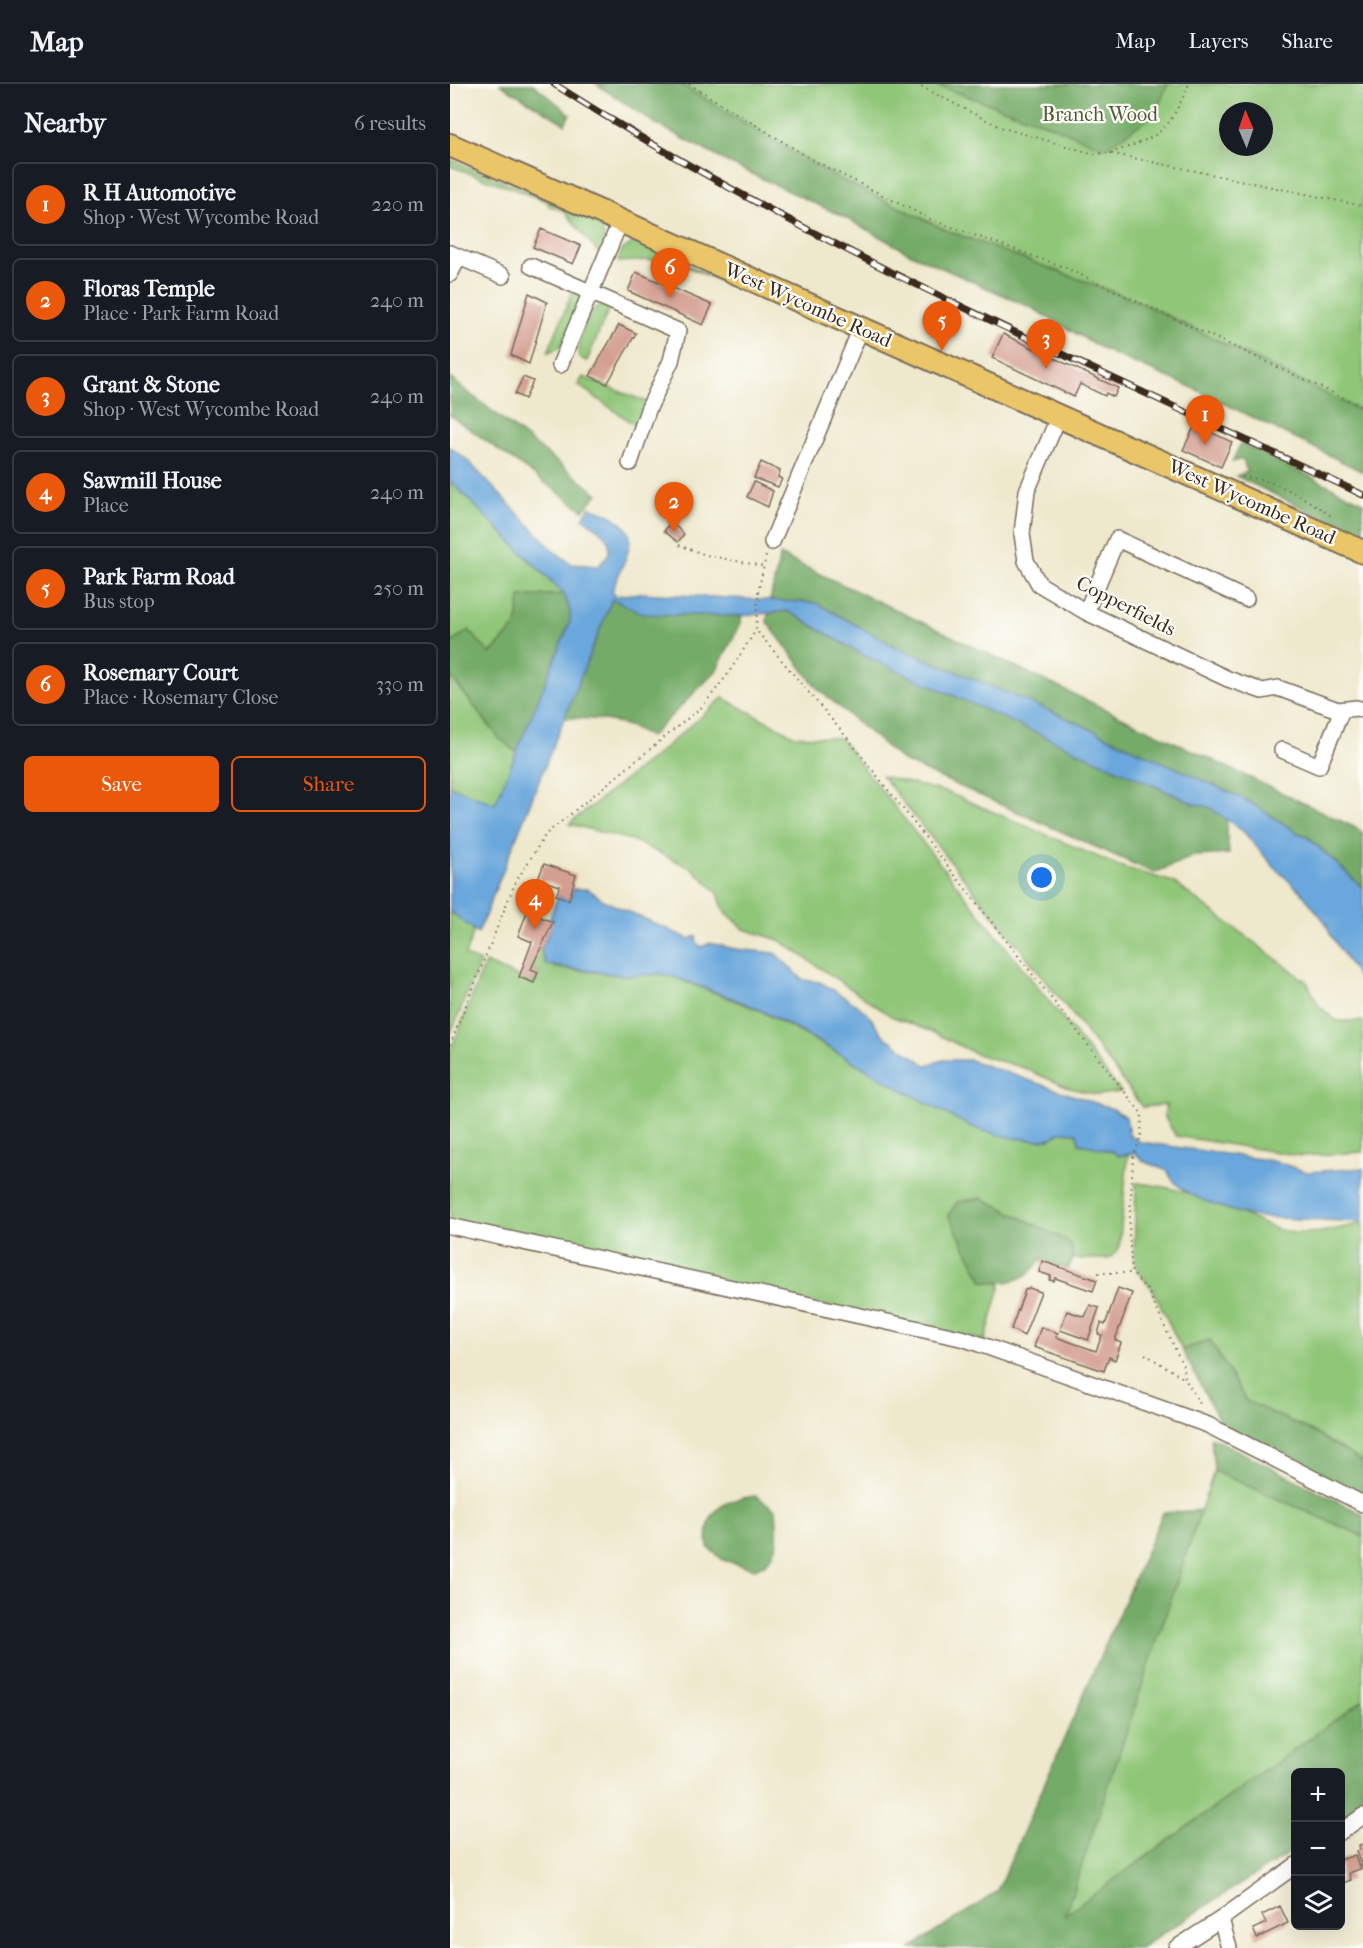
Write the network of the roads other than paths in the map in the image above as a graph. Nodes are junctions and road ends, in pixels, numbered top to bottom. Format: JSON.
{"nodes":[{"id":1,"x":450,"y":145,"type":"edge"},
{"id":2,"x":620,"y":222,"type":"junction"},
{"id":3,"x":454,"y":255,"type":"edge"},
{"id":4,"x":531,"y":266,"type":"dead end"},
{"id":5,"x":450,"y":274,"type":"edge"},
{"id":6,"x":503,"y":276,"type":"dead end"},
{"id":7,"x":591,"y":292,"type":"junction"},
{"id":8,"x":861,"y":328,"type":"junction"},
{"id":9,"x":560,"y":365,"type":"dead end"},
{"id":10,"x":1059,"y":416,"type":"junction"},
{"id":11,"x":630,"y":463,"type":"dead end"},
{"id":12,"x":772,"y":542,"type":"road end"},
{"id":13,"x":1363,"y":552,"type":"edge"},
{"id":14,"x":1246,"y":599,"type":"dead end"},
{"id":15,"x":1086,"y":612,"type":"junction"},
{"id":16,"x":1342,"y":710,"type":"junction"},
{"id":17,"x":1363,"y":710,"type":"edge"},
{"id":18,"x":1282,"y":750,"type":"dead end"},
{"id":19,"x":450,"y":1226,"type":"edge"},
{"id":20,"x":1363,"y":1504,"type":"edge"},
{"id":21,"x":1363,"y":1816,"type":"edge"},
{"id":22,"x":1345,"y":1829,"type":"edge"},
{"id":23,"x":1291,"y":1869,"type":"edge"},
{"id":24,"x":1221,"y":1919,"type":"junction"},
{"id":25,"x":1176,"y":1948,"type":"edge"},
{"id":26,"x":1229,"y":1948,"type":"edge"}],
"edges":[{"from":1,"to":2,"type":"highway","name":"West Wycombe Road"},
{"from":2,"to":7,"type":"street"},
{"from":2,"to":8,"type":"highway","name":"West Wycombe Road"},
{"from":3,"to":5,"type":"street"},
{"from":3,"to":6,"type":"street"},
{"from":4,"to":7,"type":"street"},
{"from":7,"to":9,"type":"street"},
{"from":7,"to":11,"type":"street"},
{"from":8,"to":10,"type":"highway","name":"West Wycombe Road"},
{"from":8,"to":12,"type":"street"},
{"from":10,"to":13,"type":"highway","name":"West Wycombe Road"},
{"from":10,"to":15,"type":"street","name":"Copperfields"},
{"from":14,"to":15,"type":"street"},
{"from":15,"to":16,"type":"street","name":"Copperfields"},
{"from":16,"to":17,"type":"street","name":"Copperfields"},
{"from":16,"to":18,"type":"street"},
{"from":19,"to":20,"type":"street"},
{"from":21,"to":22,"type":"street"},
{"from":23,"to":24,"type":"street"},
{"from":24,"to":25,"type":"street"},
{"from":24,"to":26,"type":"street"}]}
